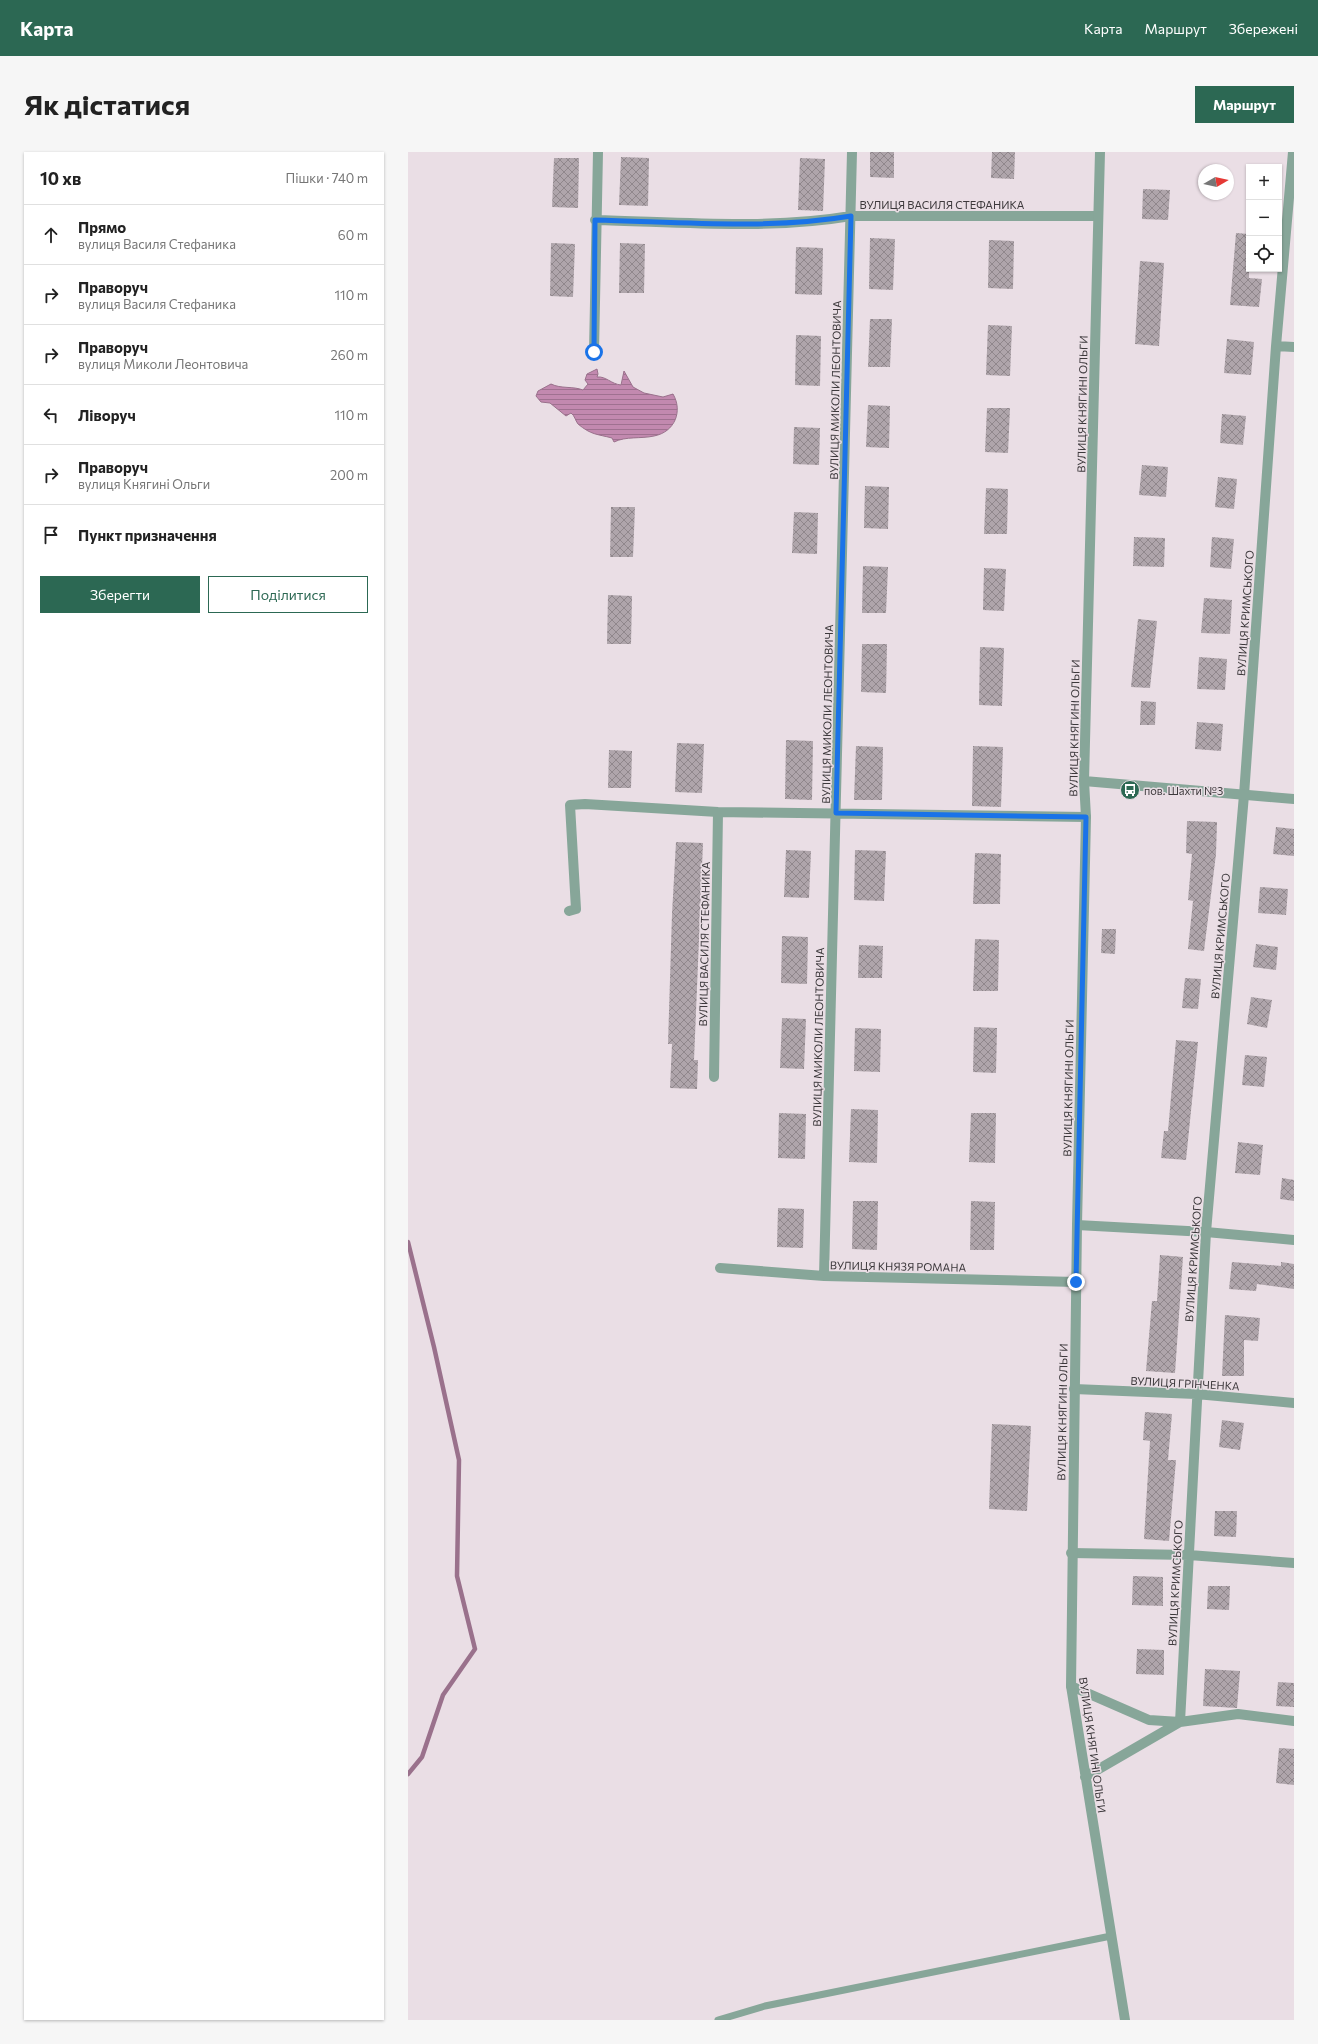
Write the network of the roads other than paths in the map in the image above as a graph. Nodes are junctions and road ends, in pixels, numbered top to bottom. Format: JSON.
{"nodes":[{"id":1,"x":598,"y":152,"type":"edge"},
{"id":2,"x":852,"y":152,"type":"edge"},
{"id":3,"x":1100,"y":152,"type":"edge"},
{"id":4,"x":1293,"y":152,"type":"edge"},
{"id":5,"x":851,"y":216,"type":"junction"},
{"id":6,"x":1098,"y":216,"type":"junction"},
{"id":7,"x":595,"y":220,"type":"junction"},
{"id":8,"x":1276,"y":346,"type":"junction"},
{"id":9,"x":1294,"y":348,"type":"edge"},
{"id":10,"x":594,"y":352,"type":"dead end"},
{"id":11,"x":1084,"y":781,"type":"junction"},
{"id":12,"x":1244,"y":795,"type":"junction"},
{"id":13,"x":1294,"y":799,"type":"edge"},
{"id":14,"x":718,"y":812,"type":"junction"},
{"id":15,"x":836,"y":813,"type":"junction"},
{"id":16,"x":1086,"y":817,"type":"junction"},
{"id":17,"x":569,"y":910,"type":"dead end"},
{"id":18,"x":714,"y":1077,"type":"dead end"},
{"id":19,"x":1077,"y":1225,"type":"junction"},
{"id":20,"x":1206,"y":1232,"type":"junction"},
{"id":21,"x":1294,"y":1240,"type":"edge"},
{"id":22,"x":720,"y":1268,"type":"dead end"},
{"id":23,"x":824,"y":1276,"type":"junction"},
{"id":24,"x":1076,"y":1282,"type":"junction"},
{"id":25,"x":1074,"y":1389,"type":"junction"},
{"id":26,"x":1196,"y":1394,"type":"junction"},
{"id":27,"x":1294,"y":1403,"type":"edge"},
{"id":28,"x":1071,"y":1553,"type":"junction"},
{"id":29,"x":1189,"y":1554,"type":"junction"},
{"id":30,"x":1294,"y":1564,"type":"edge"},
{"id":31,"x":1071,"y":1686,"type":"junction"},
{"id":32,"x":1294,"y":1721,"type":"edge"},
{"id":33,"x":1180,"y":1722,"type":"junction"},
{"id":34,"x":1085,"y":1777,"type":"junction"},
{"id":35,"x":1110,"y":1936,"type":"junction"},
{"id":36,"x":718,"y":2020,"type":"edge"},
{"id":37,"x":1125,"y":2020,"type":"edge"}],
"edges":[{"from":1,"to":7,"type":"street"},
{"from":2,"to":5,"type":"street","name":"ВУЛИЦЯ МИКОЛИ ЛЕОНТОВИЧА"},
{"from":3,"to":6,"type":"street","name":"ВУЛИЦЯ КНЯГИНІ ОЛЬГИ"},
{"from":4,"to":8,"type":"street","name":"ВУЛИЦЯ КРИМСЬКОГО"},
{"from":5,"to":6,"type":"street","name":"ВУЛИЦЯ ВАСИЛЯ СТЕФАНИКА"},
{"from":5,"to":7,"type":"street","name":"ВУЛИЦЯ ВАСИЛЯ СТЕФАНИКА"},
{"from":5,"to":15,"type":"street","name":"ВУЛИЦЯ МИКОЛИ ЛЕОНТОВИЧА"},
{"from":6,"to":11,"type":"street","name":"ВУЛИЦЯ КНЯГИНІ ОЛЬГИ"},
{"from":7,"to":10,"type":"street"},
{"from":8,"to":9,"type":"street"},
{"from":8,"to":12,"type":"street","name":"ВУЛИЦЯ КРИМСЬКОГО"},
{"from":11,"to":12,"type":"street"},
{"from":11,"to":16,"type":"street","name":"ВУЛИЦЯ КНЯГИНІ ОЛЬГИ"},
{"from":12,"to":13,"type":"street"},
{"from":12,"to":20,"type":"street","name":"ВУЛИЦЯ КРИМСЬКОГО"},
{"from":14,"to":15,"type":"street"},
{"from":14,"to":17,"type":"street"},
{"from":14,"to":18,"type":"street","name":"ВУЛИЦЯ ВАСИЛЯ СТЕФАНИКА"},
{"from":15,"to":16,"type":"street"},
{"from":15,"to":23,"type":"street","name":"ВУЛИЦЯ МИКОЛИ ЛЕОНТОВИЧА"},
{"from":16,"to":19,"type":"street","name":"ВУЛИЦЯ КНЯГИНІ ОЛЬГИ"},
{"from":19,"to":20,"type":"street"},
{"from":19,"to":24,"type":"street","name":"ВУЛИЦЯ КНЯГИНІ ОЛЬГИ"},
{"from":20,"to":21,"type":"street"},
{"from":20,"to":26,"type":"street","name":"ВУЛИЦЯ КРИМСЬКОГО"},
{"from":22,"to":23,"type":"street","name":"ВУЛИЦЯ КНЯЗЯ РОМАНА"},
{"from":23,"to":24,"type":"street","name":"ВУЛИЦЯ КНЯЗЯ РОМАНА"},
{"from":24,"to":25,"type":"street","name":"ВУЛИЦЯ КНЯГИНІ ОЛЬГИ"},
{"from":25,"to":26,"type":"street","name":"ВУЛИЦЯ ГРІНЧЕНКА"},
{"from":25,"to":28,"type":"street","name":"ВУЛИЦЯ КНЯГИНІ ОЛЬГИ"},
{"from":26,"to":27,"type":"street","name":"ВУЛИЦЯ ГРІНЧЕНКА"},
{"from":26,"to":29,"type":"street","name":"ВУЛИЦЯ КРИМСЬКОГО"},
{"from":28,"to":29,"type":"street"},
{"from":28,"to":31,"type":"street","name":"ВУЛИЦЯ КНЯГИНІ ОЛЬГИ"},
{"from":29,"to":30,"type":"street"},
{"from":29,"to":33,"type":"street","name":"ВУЛИЦЯ КРИМСЬКОГО"},
{"from":31,"to":33,"type":"street"},
{"from":31,"to":34,"type":"street","name":"ВУЛИЦЯ КНЯГИНІ ОЛЬГИ"},
{"from":32,"to":33,"type":"street"},
{"from":33,"to":34,"type":"street"},
{"from":34,"to":35,"type":"street","name":"ВУЛИЦЯ КНЯГИНІ ОЛЬГИ"},
{"from":35,"to":36,"type":"lane"},
{"from":35,"to":37,"type":"street","name":"ВУЛИЦЯ КНЯГИНІ ОЛЬГИ"}]}
